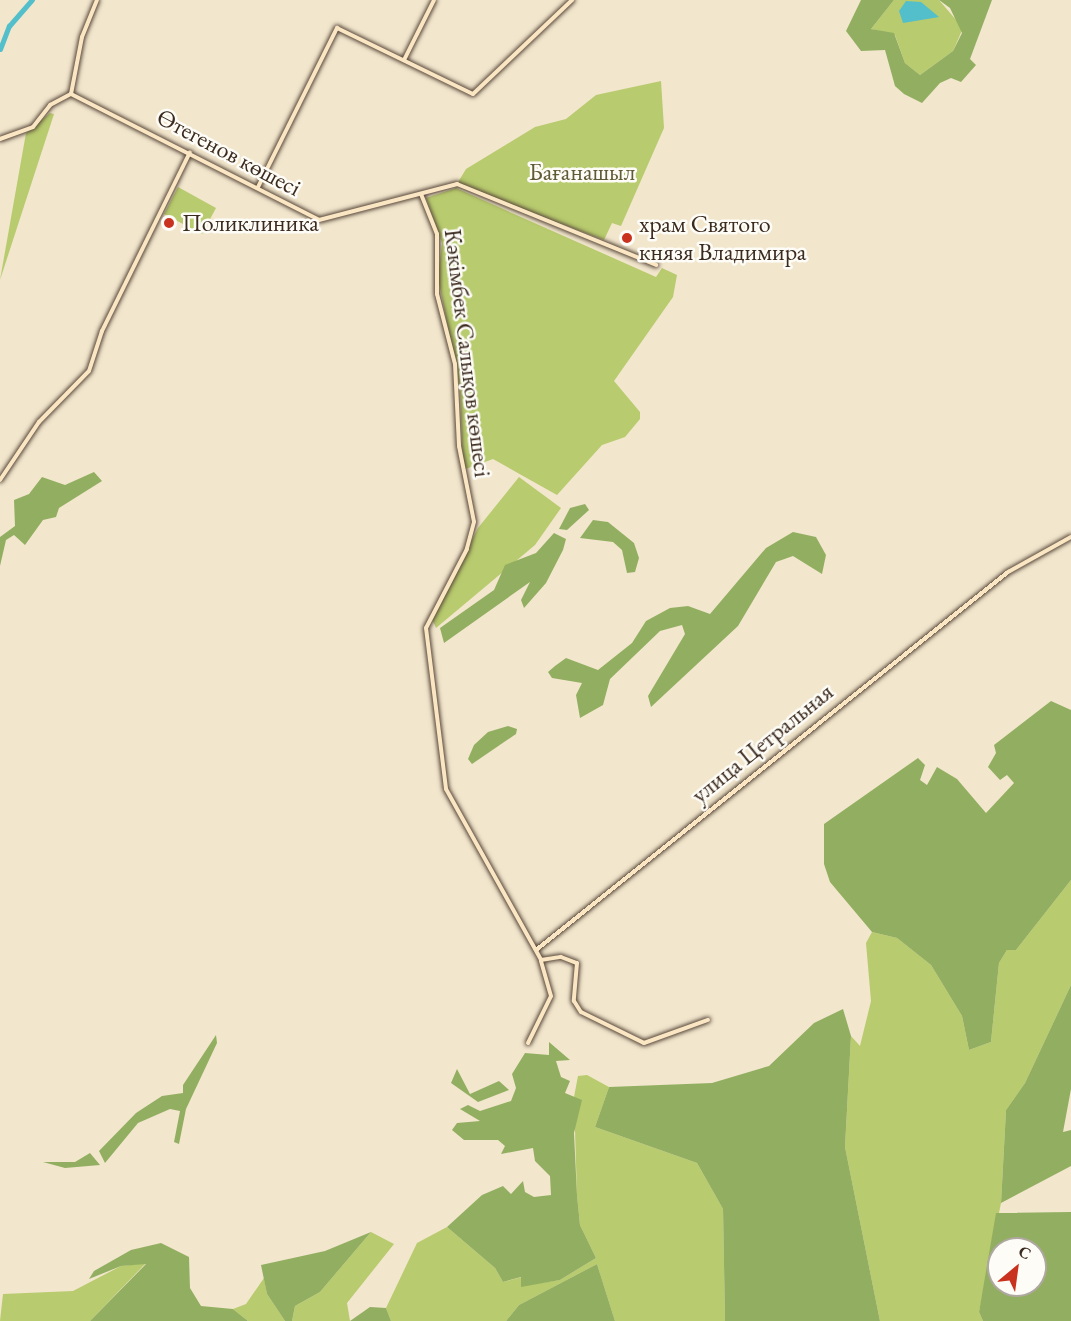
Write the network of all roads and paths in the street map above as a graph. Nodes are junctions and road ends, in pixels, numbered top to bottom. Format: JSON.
{"nodes":[{"id":1,"x":97,"y":0,"type":"edge"},
{"id":2,"x":434,"y":0,"type":"edge"},
{"id":3,"x":572,"y":0,"type":"edge"},
{"id":4,"x":404,"y":60,"type":"junction"},
{"id":5,"x":71,"y":94,"type":"junction"},
{"id":6,"x":0,"y":139,"type":"edge"},
{"id":7,"x":190,"y":152,"type":"junction"},
{"id":8,"x":258,"y":187,"type":"junction"},
{"id":9,"x":421,"y":194,"type":"junction"},
{"id":10,"x":656,"y":265,"type":"dead end"},
{"id":11,"x":0,"y":480,"type":"edge"},
{"id":12,"x":1071,"y":537,"type":"edge"},
{"id":13,"x":536,"y":950,"type":"junction"},
{"id":14,"x":541,"y":960,"type":"junction"},
{"id":15,"x":708,"y":1020,"type":"dead end"},
{"id":16,"x":528,"y":1043,"type":"dead end"}],
"edges":[{"from":1,"to":5,"type":"street"},
{"from":2,"to":4,"type":"street"},
{"from":3,"to":4,"type":"street"},
{"from":4,"to":8,"type":"street"},
{"from":5,"to":6,"type":"street"},
{"from":5,"to":7,"type":"street","name":"Өтегенов көшесі"},
{"from":7,"to":8,"type":"street","name":"Өтегенов көшесі"},
{"from":7,"to":11,"type":"street"},
{"from":8,"to":9,"type":"street","name":"Өтегенов көшесі"},
{"from":9,"to":10,"type":"street","name":"Өтегенов көшесі"},
{"from":9,"to":13,"type":"street","name":"Кәкімбек Салықов көшесі"},
{"from":12,"to":13,"type":"street","name":"улица Цетральная"},
{"from":13,"to":14,"type":"street","name":"Кәкімбек Салықов көшесі"},
{"from":14,"to":15,"type":"street"},
{"from":14,"to":16,"type":"street","name":"Кәкімбек Салықов көшесі"}]}
